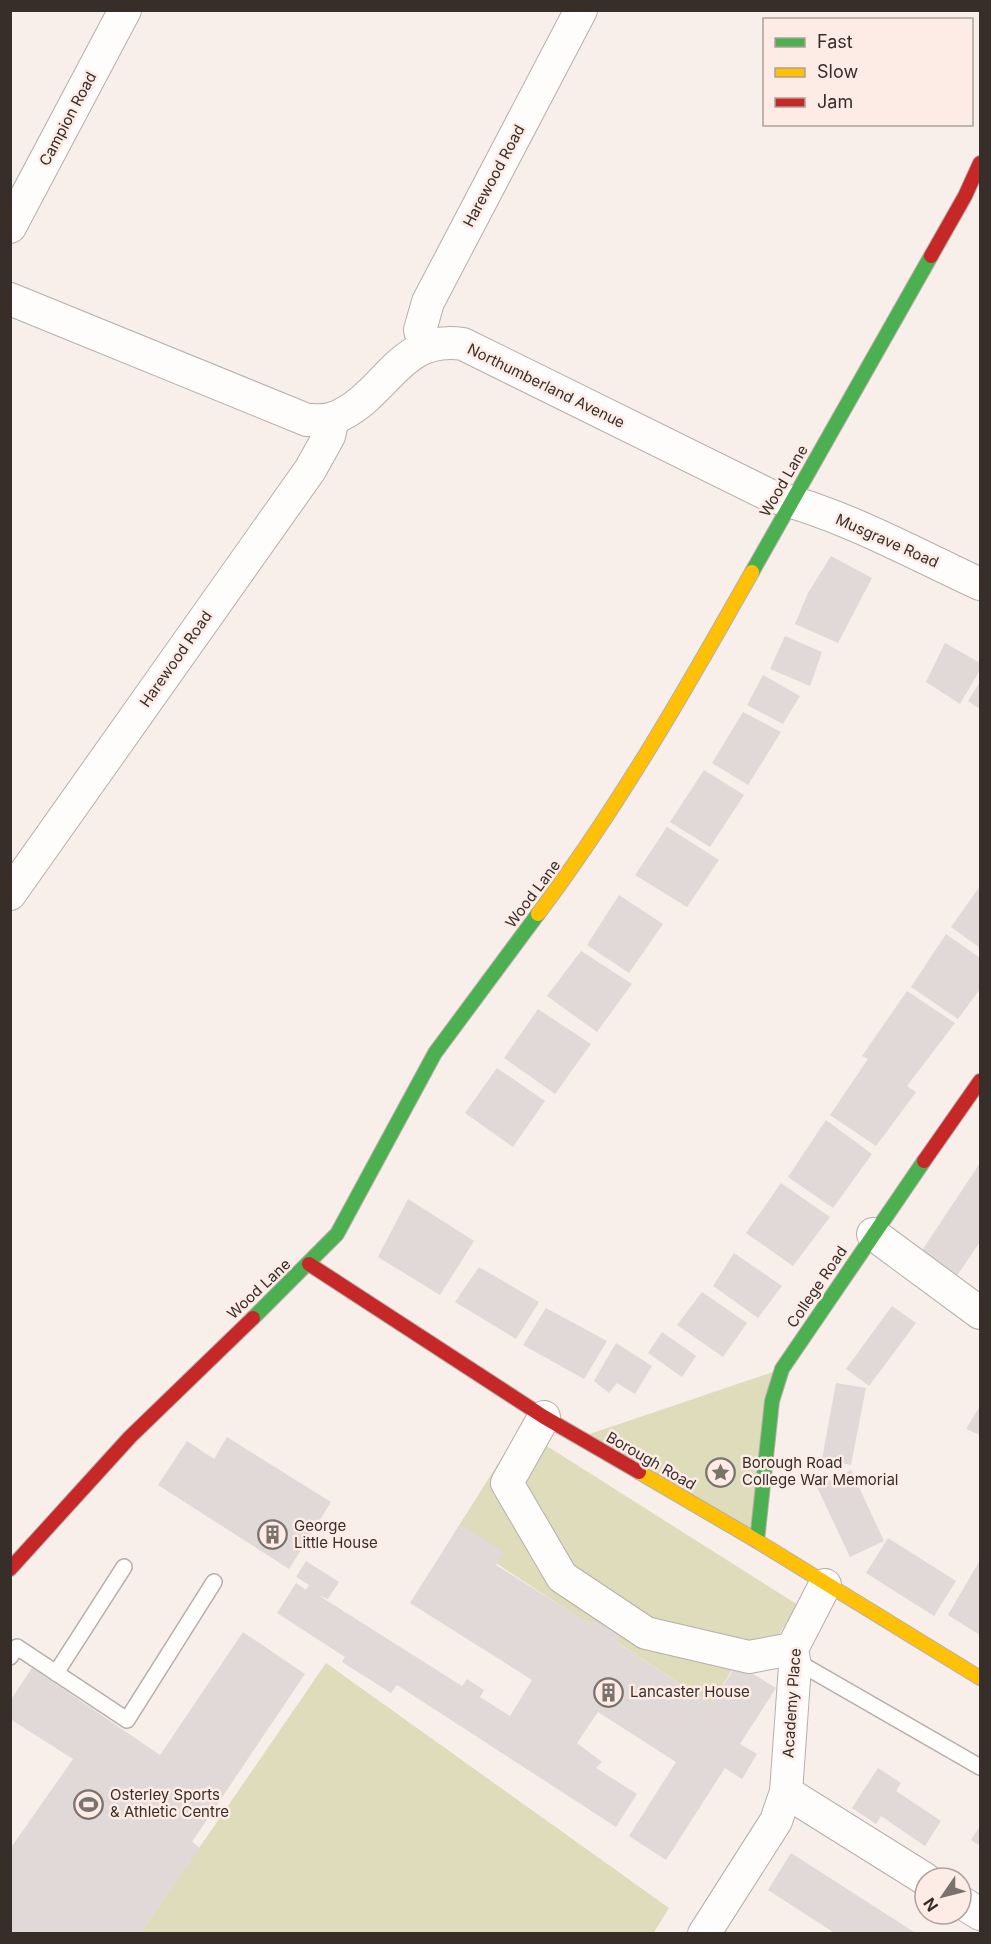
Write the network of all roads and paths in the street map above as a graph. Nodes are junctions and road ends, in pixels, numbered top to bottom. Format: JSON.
{"nodes":[{"id":1,"x":125,"y":10,"type":"edge"},
{"id":2,"x":581,"y":10,"type":"edge"},
{"id":3,"x":981,"y":163,"type":"edge"},
{"id":4,"x":10,"y":227,"type":"edge"},
{"id":5,"x":10,"y":299,"type":"edge"},
{"id":6,"x":424,"y":345,"type":"junction"},
{"id":7,"x":333,"y":418,"type":"junction"},
{"id":8,"x":792,"y":502,"type":"junction"},
{"id":9,"x":981,"y":584,"type":"edge"},
{"id":10,"x":10,"y":894,"type":"edge"},
{"id":11,"x":981,"y":1082,"type":"edge"},
{"id":12,"x":873,"y":1234,"type":"junction"},
{"id":13,"x":309,"y":1264,"type":"junction"},
{"id":14,"x":981,"y":1313,"type":"edge"},
{"id":15,"x":544,"y":1417,"type":"junction"},
{"id":16,"x":757,"y":1541,"type":"junction"},
{"id":17,"x":124,"y":1567,"type":"dead end"},
{"id":18,"x":10,"y":1569,"type":"edge"},
{"id":19,"x":214,"y":1582,"type":"dead end"},
{"id":20,"x":825,"y":1585,"type":"junction"},
{"id":21,"x":793,"y":1654,"type":"junction"},
{"id":22,"x":10,"y":1657,"type":"edge"},
{"id":23,"x":56,"y":1673,"type":"junction"},
{"id":24,"x":981,"y":1678,"type":"edge"},
{"id":25,"x":981,"y":1767,"type":"edge"},
{"id":26,"x":786,"y":1792,"type":"junction"},
{"id":27,"x":913,"y":1871,"type":"edge"},
{"id":28,"x":704,"y":1934,"type":"edge"}],
"edges":[{"from":1,"to":4,"type":"street","name":"Campion Road"},
{"from":2,"to":6,"type":"street","name":"Harewood Road"},
{"from":3,"to":8,"type":"street","name":"Wood Lane"},
{"from":5,"to":7,"type":"street"},
{"from":6,"to":7,"type":"street"},
{"from":6,"to":8,"type":"street","name":"Northumberland Avenue"},
{"from":7,"to":10,"type":"street","name":"Harewood Road"},
{"from":8,"to":9,"type":"street","name":"Musgrave Road"},
{"from":8,"to":13,"type":"street","name":"Wood Lane"},
{"from":11,"to":12,"type":"street","name":"College Road"},
{"from":12,"to":14,"type":"street"},
{"from":12,"to":16,"type":"street","name":"College Road"},
{"from":13,"to":15,"type":"street","name":"Borough Road"},
{"from":13,"to":18,"type":"street","name":"Wood Lane"},
{"from":15,"to":16,"type":"street","name":"Borough Road"},
{"from":15,"to":21,"type":"street"},
{"from":16,"to":20,"type":"street","name":"Borough Road"},
{"from":17,"to":23,"type":"lane"},
{"from":19,"to":23,"type":"lane"},
{"from":20,"to":21,"type":"street","name":"Academy Place"},
{"from":20,"to":24,"type":"street","name":"Borough Road"},
{"from":21,"to":25,"type":"lane"},
{"from":21,"to":26,"type":"street","name":"Academy Place"},
{"from":22,"to":23,"type":"lane"},
{"from":26,"to":27,"type":"street"},
{"from":26,"to":28,"type":"street","name":"Academy Place"}]}
